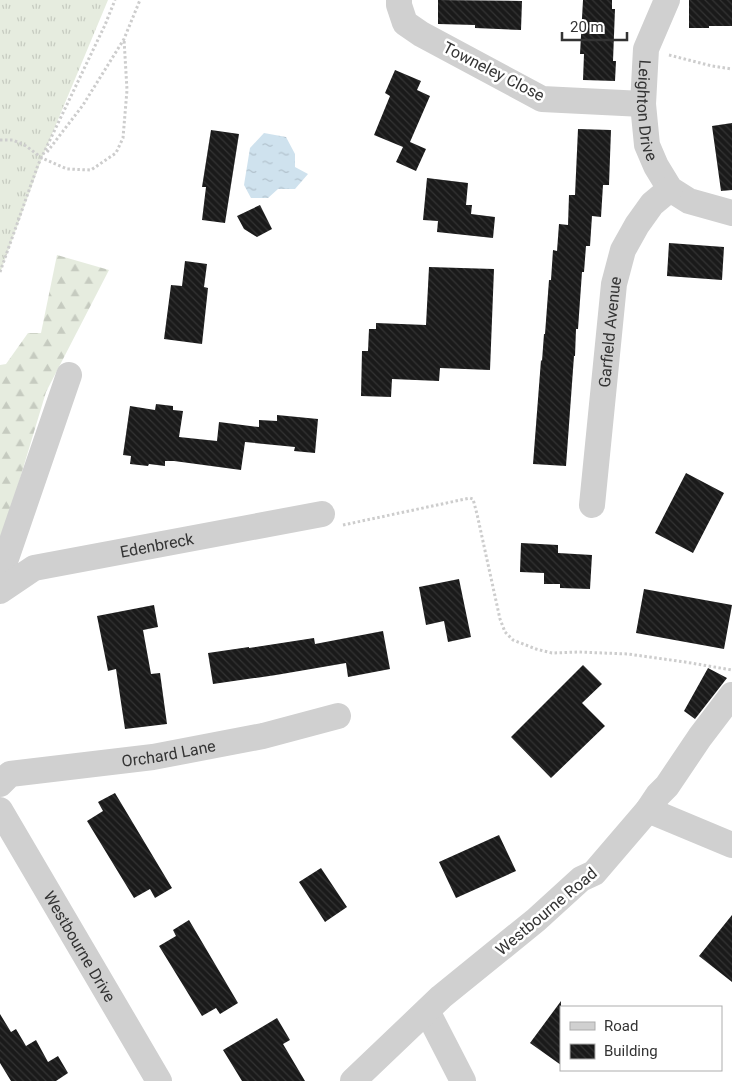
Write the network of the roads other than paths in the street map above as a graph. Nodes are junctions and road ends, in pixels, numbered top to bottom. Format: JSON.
{"nodes":[{"id":1,"x":399,"y":0,"type":"edge"},
{"id":2,"x":667,"y":0,"type":"edge"},
{"id":3,"x":643,"y":104,"type":"junction"},
{"id":4,"x":670,"y":189,"type":"junction"},
{"id":5,"x":732,"y":213,"type":"edge"},
{"id":6,"x":69,"y":375,"type":"dead end"},
{"id":7,"x":589,"y":497,"type":"dead end"},
{"id":8,"x":329,"y":520,"type":"road end"},
{"id":9,"x":0,"y":576,"type":"edge"},
{"id":10,"x":0,"y":591,"type":"edge"},
{"id":11,"x":730,"y":702,"type":"edge"},
{"id":12,"x":338,"y":716,"type":"dead end"},
{"id":13,"x":0,"y":784,"type":"edge"},
{"id":14,"x":0,"y":810,"type":"edge"},
{"id":15,"x":648,"y":810,"type":"junction"},
{"id":16,"x":732,"y":845,"type":"edge"},
{"id":17,"x":427,"y":1011,"type":"junction"},
{"id":18,"x":159,"y":1081,"type":"edge"},
{"id":19,"x":353,"y":1081,"type":"edge"},
{"id":20,"x":463,"y":1081,"type":"edge"}],
"edges":[{"from":1,"to":3,"type":"street","name":"Towneley Close"},
{"from":2,"to":3,"type":"street","name":"Leighton Drive"},
{"from":3,"to":4,"type":"street","name":"Leighton Drive"},
{"from":4,"to":5,"type":"street"},
{"from":4,"to":7,"type":"street","name":"Garfield Avenue"},
{"from":6,"to":9,"type":"street"},
{"from":8,"to":10,"type":"street","name":"Edenbreck"},
{"from":11,"to":15,"type":"street","name":"Westbourne Road"},
{"from":12,"to":13,"type":"street","name":"Orchard Lane"},
{"from":14,"to":18,"type":"street","name":"Westbourne Drive"},
{"from":15,"to":16,"type":"street"},
{"from":15,"to":17,"type":"street","name":"Westbourne Road"},
{"from":17,"to":19,"type":"street","name":"Westbourne Road"},
{"from":17,"to":20,"type":"street"}]}
